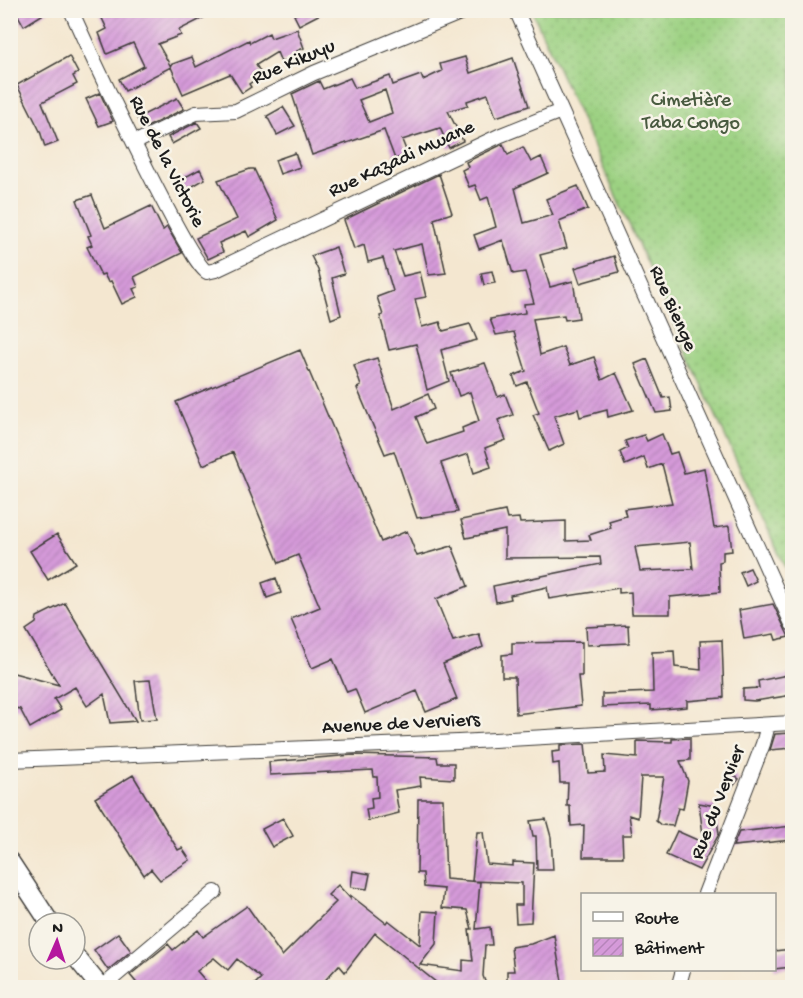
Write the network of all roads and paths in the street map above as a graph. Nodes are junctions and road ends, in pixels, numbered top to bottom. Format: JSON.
{"nodes":[{"id":1,"x":71,"y":10,"type":"edge"},
{"id":2,"x":467,"y":10,"type":"edge"},
{"id":3,"x":516,"y":10,"type":"edge"},
{"id":4,"x":561,"y":111,"type":"junction"},
{"id":5,"x":136,"y":142,"type":"junction"},
{"id":6,"x":261,"y":249,"type":"joint"},
{"id":7,"x":792,"y":624,"type":"edge"},
{"id":8,"x":792,"y":723,"type":"edge"},
{"id":9,"x":768,"y":725,"type":"junction"},
{"id":10,"x":10,"y":760,"type":"edge"},
{"id":11,"x":10,"y":862,"type":"edge"},
{"id":12,"x":215,"y":892,"type":"dead end"},
{"id":13,"x":705,"y":893,"type":"edge"},
{"id":14,"x":42,"y":911,"type":"edge"},
{"id":15,"x":87,"y":970,"type":"edge"},
{"id":16,"x":682,"y":971,"type":"edge"},
{"id":17,"x":101,"y":987,"type":"edge"},
{"id":18,"x":678,"y":987,"type":"edge"}],
"edges":[{"from":1,"to":5,"type":"street","name":"Rue de la Victorie"},
{"from":2,"to":5,"type":"street","name":"Rue Kikuyu"},
{"from":3,"to":4,"type":"street","name":"Rue Bienge"},
{"from":4,"to":6,"type":"street","name":"Rue Kazadi Mwane"},
{"from":4,"to":7,"type":"street","name":"Rue Bienge"},
{"from":5,"to":6,"type":"street","name":"Rue de la Victorie"},
{"from":8,"to":9,"type":"street","name":"Avenue de Verviers"},
{"from":9,"to":10,"type":"street","name":"Avenue de Verviers"},
{"from":9,"to":13,"type":"street","name":"Rue du Vervier"},
{"from":11,"to":14,"type":"main road"},
{"from":12,"to":17,"type":"street"},
{"from":15,"to":17,"type":"main road"},
{"from":16,"to":18,"type":"street"}]}
